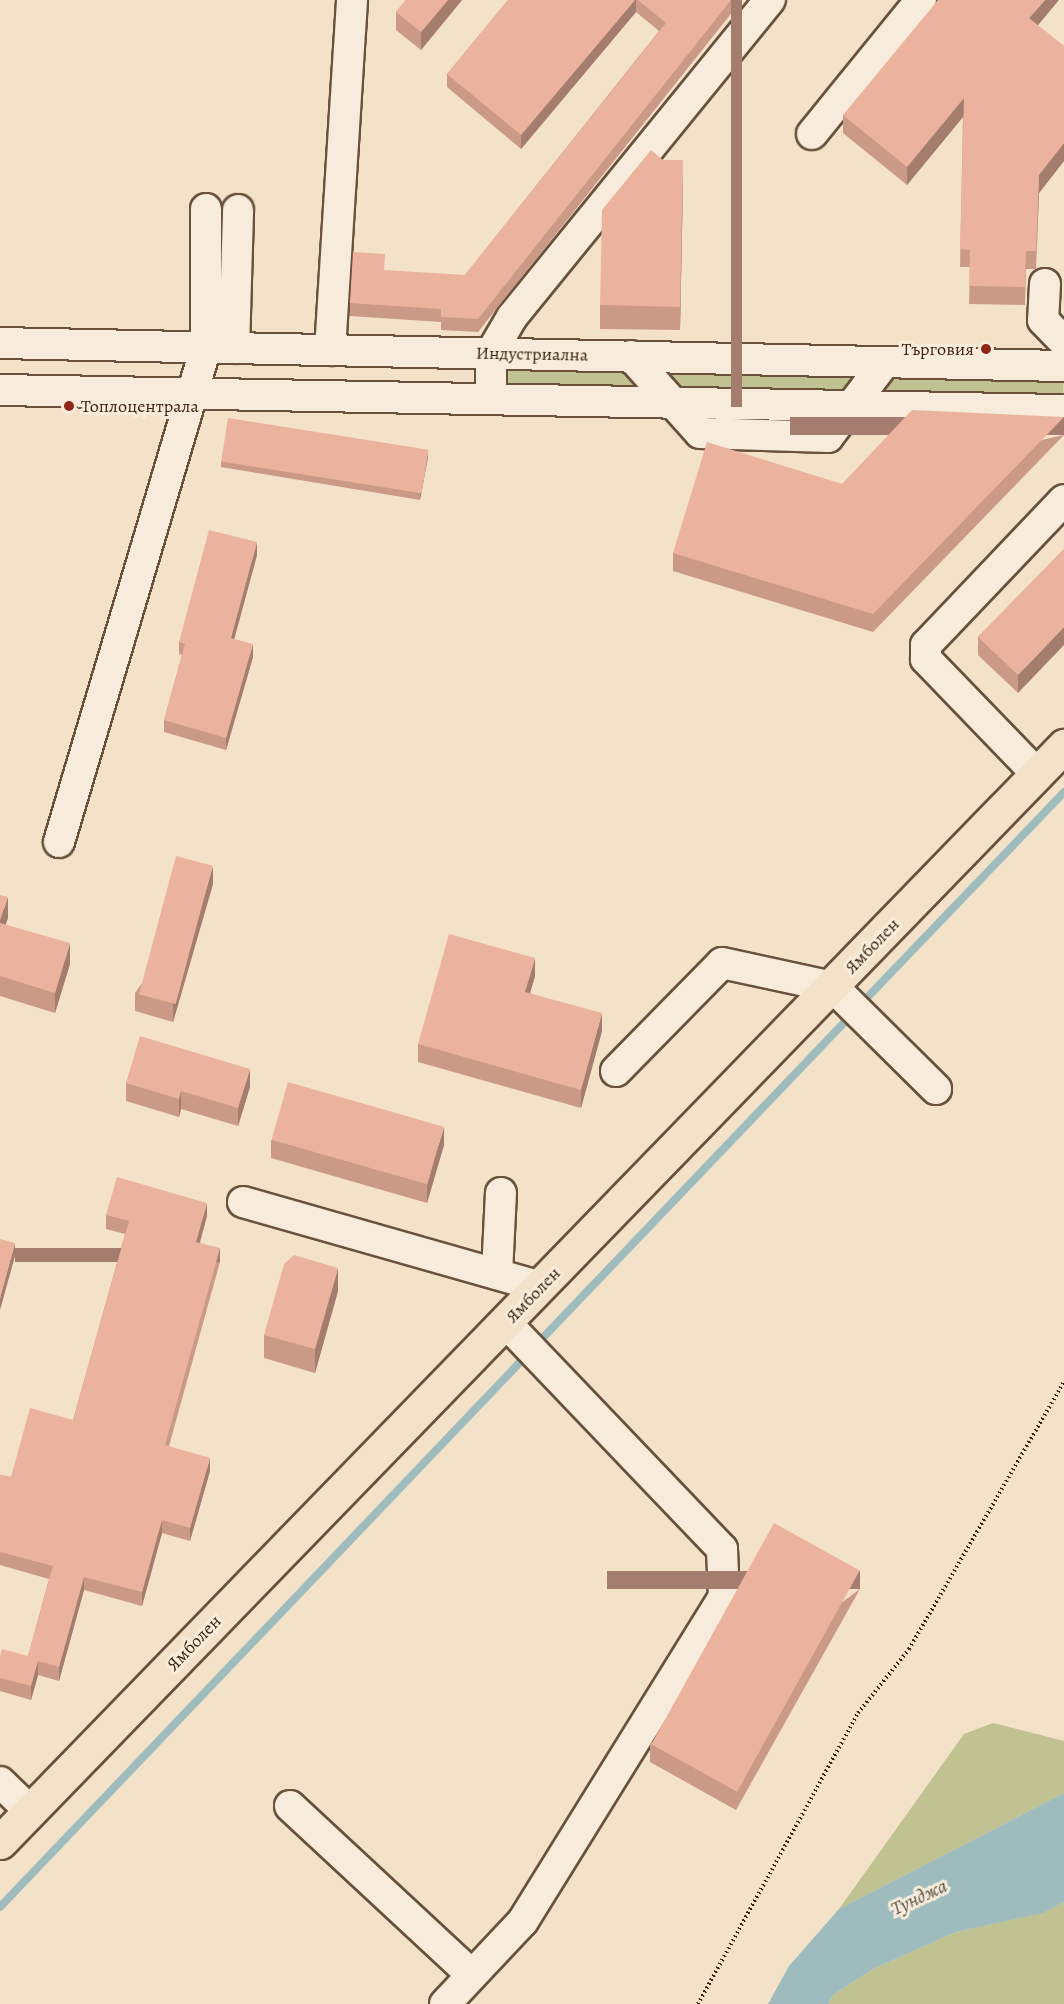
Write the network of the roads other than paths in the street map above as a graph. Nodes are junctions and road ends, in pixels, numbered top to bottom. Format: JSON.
{"nodes":[{"id":1,"x":352,"y":0,"type":"edge"},
{"id":2,"x":770,"y":0,"type":"edge"},
{"id":3,"x":921,"y":0,"type":"edge"},
{"id":4,"x":812,"y":134,"type":"dead end"},
{"id":5,"x":206,"y":209,"type":"dead end"},
{"id":6,"x":238,"y":210,"type":"dead end"},
{"id":7,"x":1045,"y":284,"type":"dead end"},
{"id":8,"x":1064,"y":342,"type":"edge"},
{"id":9,"x":0,"y":343,"type":"edge"},
{"id":10,"x":220,"y":348,"type":"junction"},
{"id":11,"x":330,"y":350,"type":"junction"},
{"id":12,"x":492,"y":353,"type":"junction"},
{"id":13,"x":631,"y":356,"type":"junction"},
{"id":14,"x":885,"y":362,"type":"junction"},
{"id":15,"x":1064,"y":366,"type":"edge"},
{"id":16,"x":0,"y":390,"type":"edge"},
{"id":17,"x":192,"y":393,"type":"junction"},
{"id":18,"x":491,"y":399,"type":"junction"},
{"id":19,"x":672,"y":403,"type":"junction"},
{"id":20,"x":852,"y":406,"type":"junction"},
{"id":21,"x":1064,"y":410,"type":"edge"},
{"id":22,"x":1064,"y":500,"type":"edge"},
{"id":23,"x":1064,"y":746,"type":"edge"},
{"id":24,"x":1037,"y":774,"type":"junction"},
{"id":25,"x":59,"y":842,"type":"dead end"},
{"id":26,"x":833,"y":987,"type":"junction"},
{"id":27,"x":616,"y":1071,"type":"dead end"},
{"id":28,"x":936,"y":1089,"type":"dead end"},
{"id":29,"x":501,"y":1193,"type":"dead end"},
{"id":30,"x":243,"y":1202,"type":"dead end"},
{"id":31,"x":497,"y":1274,"type":"junction"},
{"id":32,"x":541,"y":1287,"type":"junction"},
{"id":33,"x":506,"y":1323,"type":"junction"},
{"id":34,"x":0,"y":1782,"type":"edge"},
{"id":35,"x":290,"y":1806,"type":"dead end"},
{"id":36,"x":30,"y":1811,"type":"junction"},
{"id":37,"x":0,"y":1842,"type":"edge"},
{"id":38,"x":472,"y":1975,"type":"junction"},
{"id":39,"x":445,"y":2004,"type":"edge"}],
"edges":[{"from":1,"to":11,"type":"street"},
{"from":2,"to":12,"type":"street"},
{"from":3,"to":4,"type":"street"},
{"from":5,"to":10,"type":"street"},
{"from":6,"to":10,"type":"street"},
{"from":7,"to":8,"type":"street"},
{"from":9,"to":10,"type":"street","name":"Индустриална"},
{"from":10,"to":11,"type":"street","name":"Индустриална"},
{"from":10,"to":17,"type":"street"},
{"from":11,"to":12,"type":"street","name":"Индустриална"},
{"from":12,"to":13,"type":"street","name":"Индустриална"},
{"from":12,"to":18,"type":"street"},
{"from":13,"to":14,"type":"street","name":"Индустриална"},
{"from":13,"to":19,"type":"street"},
{"from":14,"to":15,"type":"street","name":"Индустриална"},
{"from":14,"to":20,"type":"street"},
{"from":16,"to":17,"type":"street"},
{"from":17,"to":18,"type":"street"},
{"from":17,"to":25,"type":"street"},
{"from":18,"to":19,"type":"street"},
{"from":19,"to":20,"type":"street"},
{"from":20,"to":21,"type":"street"},
{"from":22,"to":24,"type":"street"},
{"from":23,"to":24,"type":"main road","name":"Ямболен"},
{"from":24,"to":26,"type":"main road","name":"Ямболен"},
{"from":26,"to":27,"type":"street"},
{"from":26,"to":28,"type":"street"},
{"from":26,"to":32,"type":"main road","name":"Ямболен"},
{"from":29,"to":31,"type":"street"},
{"from":30,"to":31,"type":"street"},
{"from":31,"to":32,"type":"street"},
{"from":32,"to":33,"type":"main road","name":"Ямболен"},
{"from":33,"to":36,"type":"main road","name":"Ямболен"},
{"from":33,"to":38,"type":"street"},
{"from":34,"to":36,"type":"street"},
{"from":35,"to":38,"type":"street"},
{"from":36,"to":37,"type":"main road","name":"Ямболен"},
{"from":38,"to":39,"type":"street"}]}
